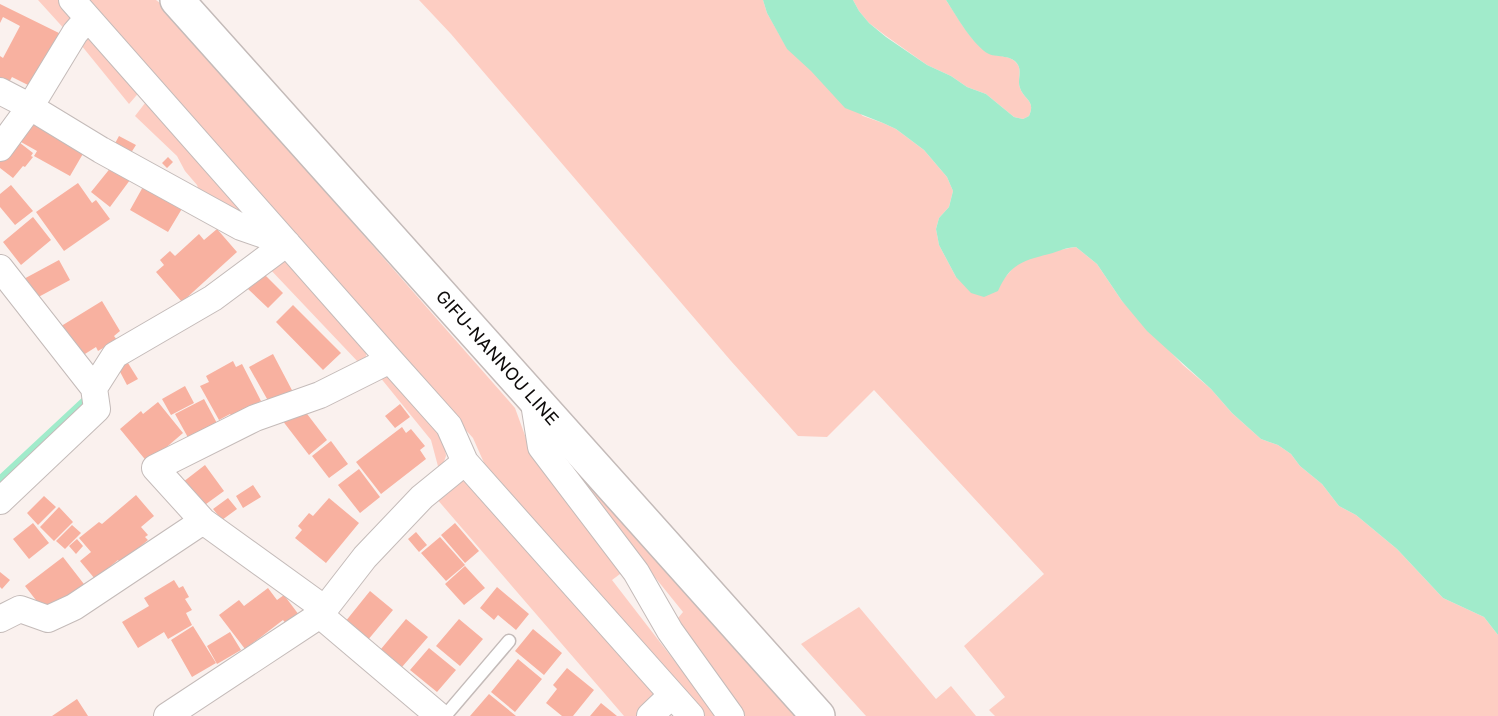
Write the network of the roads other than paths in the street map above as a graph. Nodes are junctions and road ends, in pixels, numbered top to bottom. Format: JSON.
{"nodes":[{"id":1,"x":177,"y":0,"type":"edge"},
{"id":2,"x":80,"y":9,"type":"edge"},
{"id":3,"x":0,"y":91,"type":"edge"},
{"id":4,"x":30,"y":107,"type":"junction"},
{"id":5,"x":0,"y":148,"type":"edge"},
{"id":6,"x":287,"y":243,"type":"junction"},
{"id":7,"x":0,"y":268,"type":"edge"},
{"id":8,"x":390,"y":360,"type":"junction"},
{"id":9,"x":94,"y":388,"type":"junction"},
{"id":10,"x":533,"y":397,"type":"junction"},
{"id":11,"x":465,"y":462,"type":"junction"},
{"id":12,"x":0,"y":501,"type":"edge"},
{"id":13,"x":203,"y":520,"type":"junction"},
{"id":14,"x":323,"y":612,"type":"junction"},
{"id":15,"x":0,"y":619,"type":"edge"},
{"id":16,"x":509,"y":641,"type":"dead end"},
{"id":17,"x":672,"y":695,"type":"junction"},
{"id":18,"x":166,"y":716,"type":"edge"},
{"id":19,"x":439,"y":716,"type":"edge"},
{"id":20,"x":445,"y":716,"type":"edge"},
{"id":21,"x":650,"y":716,"type":"edge"},
{"id":22,"x":691,"y":716,"type":"edge"},
{"id":23,"x":731,"y":716,"type":"edge"},
{"id":24,"x":818,"y":716,"type":"edge"}],
"edges":[{"from":1,"to":10,"type":"main road","name":"GIFU-NANNOU LINE"},
{"from":2,"to":4,"type":"street"},
{"from":2,"to":6,"type":"street"},
{"from":3,"to":4,"type":"street"},
{"from":4,"to":5,"type":"street"},
{"from":4,"to":6,"type":"street"},
{"from":6,"to":8,"type":"street"},
{"from":6,"to":9,"type":"street"},
{"from":7,"to":9,"type":"street"},
{"from":8,"to":11,"type":"street"},
{"from":8,"to":13,"type":"street"},
{"from":9,"to":12,"type":"street"},
{"from":10,"to":23,"type":"street"},
{"from":10,"to":24,"type":"main road","name":"GIFU-NANNOU LINE"},
{"from":11,"to":14,"type":"street"},
{"from":11,"to":17,"type":"street"},
{"from":13,"to":14,"type":"street"},
{"from":13,"to":15,"type":"street"},
{"from":14,"to":18,"type":"street"},
{"from":14,"to":19,"type":"street"},
{"from":16,"to":20,"type":"lane"},
{"from":17,"to":21,"type":"street"},
{"from":17,"to":22,"type":"street"}]}
